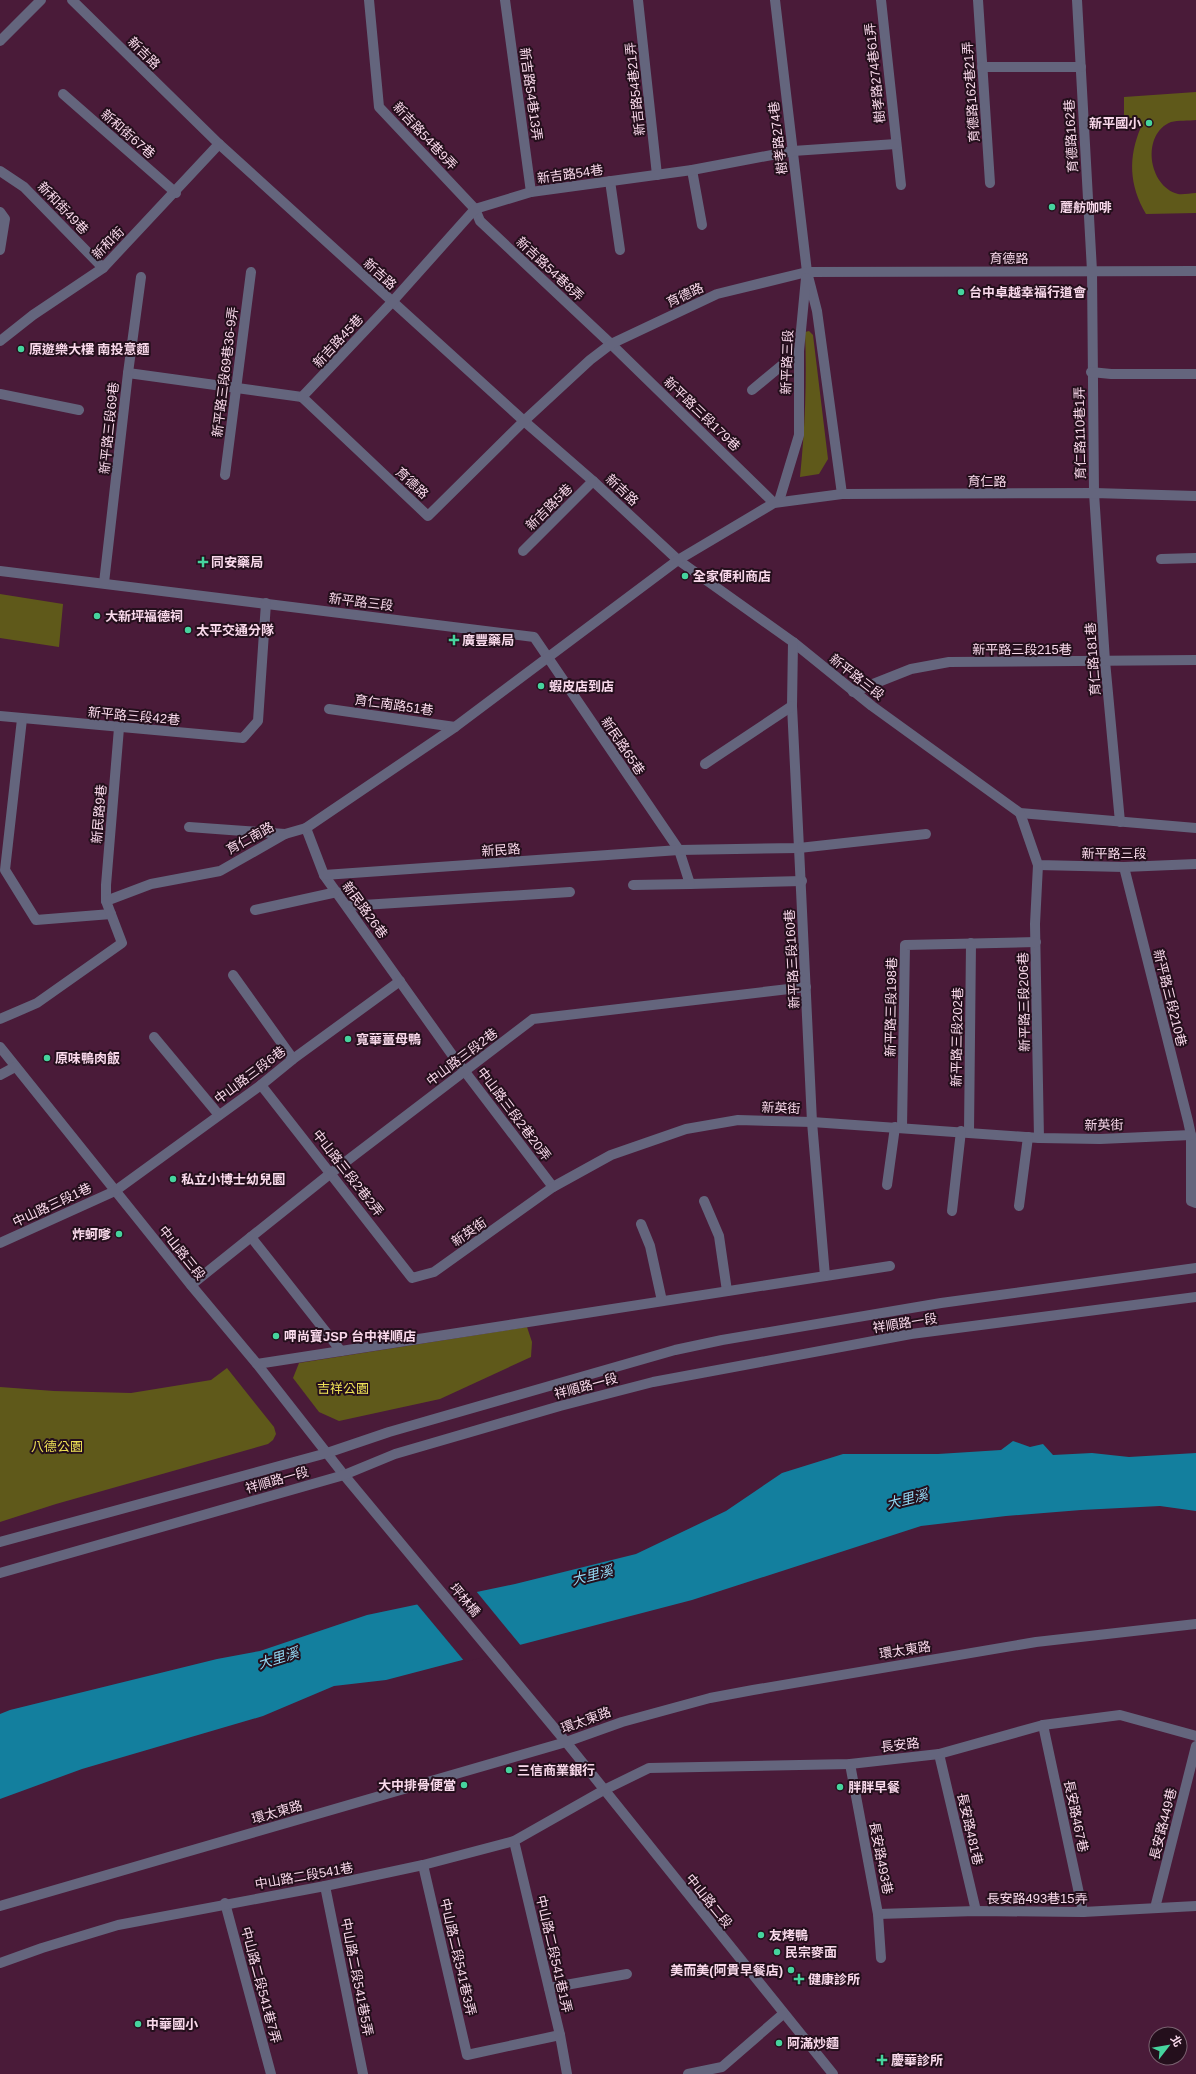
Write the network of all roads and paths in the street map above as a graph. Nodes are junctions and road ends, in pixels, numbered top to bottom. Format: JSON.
{"nodes":[{"id":1,"x":41,"y":0,"type":"edge"},
{"id":2,"x":72,"y":0,"type":"edge"},
{"id":3,"x":369,"y":0,"type":"edge"},
{"id":4,"x":505,"y":0,"type":"edge"},
{"id":5,"x":638,"y":0,"type":"edge"},
{"id":6,"x":775,"y":0,"type":"edge"},
{"id":7,"x":881,"y":0,"type":"edge"},
{"id":8,"x":978,"y":0,"type":"edge"},
{"id":9,"x":1077,"y":0,"type":"edge"},
{"id":10,"x":0,"y":41,"type":"edge"},
{"id":11,"x":982,"y":67,"type":"junction"},
{"id":12,"x":1081,"y":67,"type":"junction"},
{"id":13,"x":63,"y":94,"type":"dead end"},
{"id":14,"x":219,"y":144,"type":"junction"},
{"id":15,"x":896,"y":144,"type":"junction"},
{"id":16,"x":793,"y":151,"type":"junction"},
{"id":17,"x":692,"y":170,"type":"junction"},
{"id":18,"x":0,"y":171,"type":"edge"},
{"id":19,"x":658,"y":175,"type":"junction"},
{"id":20,"x":610,"y":181,"type":"junction"},
{"id":21,"x":990,"y":183,"type":"dead end"},
{"id":22,"x":901,"y":185,"type":"dead end"},
{"id":23,"x":531,"y":192,"type":"junction"},
{"id":24,"x":176,"y":193,"type":"junction"},
{"id":25,"x":475,"y":209,"type":"junction"},
{"id":26,"x":0,"y":212,"type":"edge"},
{"id":27,"x":702,"y":225,"type":"dead end"},
{"id":28,"x":0,"y":250,"type":"edge"},
{"id":29,"x":620,"y":250,"type":"dead end"},
{"id":30,"x":103,"y":268,"type":"junction"},
{"id":31,"x":1092,"y":271,"type":"junction"},
{"id":32,"x":1196,"y":271,"type":"edge"},
{"id":33,"x":251,"y":272,"type":"dead end"},
{"id":34,"x":807,"y":272,"type":"junction"},
{"id":35,"x":141,"y":277,"type":"dead end"},
{"id":36,"x":392,"y":302,"type":"junction"},
{"id":37,"x":0,"y":341,"type":"edge"},
{"id":38,"x":611,"y":344,"type":"junction"},
{"id":39,"x":799,"y":351,"type":"junction"},
{"id":40,"x":1091,"y":372,"type":"junction"},
{"id":41,"x":128,"y":373,"type":"junction"},
{"id":42,"x":1196,"y":373,"type":"edge"},
{"id":43,"x":236,"y":387,"type":"junction"},
{"id":44,"x":752,"y":390,"type":"dead end"},
{"id":45,"x":0,"y":394,"type":"edge"},
{"id":46,"x":302,"y":397,"type":"junction"},
{"id":47,"x":79,"y":410,"type":"dead end"},
{"id":48,"x":524,"y":421,"type":"junction"},
{"id":49,"x":225,"y":475,"type":"dead end"},
{"id":50,"x":593,"y":481,"type":"junction"},
{"id":51,"x":842,"y":494,"type":"junction"},
{"id":52,"x":1094,"y":494,"type":"junction"},
{"id":53,"x":1196,"y":496,"type":"edge"},
{"id":54,"x":777,"y":502,"type":"junction"},
{"id":55,"x":523,"y":551,"type":"dead end"},
{"id":56,"x":1196,"y":558,"type":"edge"},
{"id":57,"x":678,"y":560,"type":"junction"},
{"id":58,"x":1161,"y":560,"type":"dead end"},
{"id":59,"x":0,"y":571,"type":"edge"},
{"id":60,"x":104,"y":583,"type":"junction"},
{"id":61,"x":266,"y":603,"type":"junction"},
{"id":62,"x":793,"y":642,"type":"junction"},
{"id":63,"x":546,"y":657,"type":"junction"},
{"id":64,"x":1196,"y":660,"type":"edge"},
{"id":65,"x":1105,"y":661,"type":"junction"},
{"id":66,"x":853,"y":692,"type":"junction"},
{"id":67,"x":792,"y":706,"type":"junction"},
{"id":68,"x":329,"y":709,"type":"dead end"},
{"id":69,"x":0,"y":716,"type":"edge"},
{"id":70,"x":22,"y":719,"type":"junction"},
{"id":71,"x":455,"y":727,"type":"junction"},
{"id":72,"x":119,"y":728,"type":"junction"},
{"id":73,"x":705,"y":764,"type":"dead end"},
{"id":74,"x":1020,"y":813,"type":"junction"},
{"id":75,"x":1120,"y":822,"type":"junction"},
{"id":76,"x":189,"y":827,"type":"dead end"},
{"id":77,"x":306,"y":828,"type":"junction"},
{"id":78,"x":1196,"y":828,"type":"edge"},
{"id":79,"x":285,"y":834,"type":"junction"},
{"id":80,"x":926,"y":834,"type":"dead end"},
{"id":81,"x":799,"y":848,"type":"junction"},
{"id":82,"x":679,"y":850,"type":"junction"},
{"id":83,"x":1196,"y":864,"type":"edge"},
{"id":84,"x":1038,"y":865,"type":"junction"},
{"id":85,"x":1124,"y":867,"type":"junction"},
{"id":86,"x":324,"y":874,"type":"junction"},
{"id":87,"x":802,"y":881,"type":"junction"},
{"id":88,"x":690,"y":884,"type":"junction"},
{"id":89,"x":633,"y":885,"type":"dead end"},
{"id":90,"x":337,"y":892,"type":"junction"},
{"id":91,"x":570,"y":892,"type":"dead end"},
{"id":92,"x":106,"y":901,"type":"junction"},
{"id":93,"x":347,"y":906,"type":"junction"},
{"id":94,"x":255,"y":910,"type":"dead end"},
{"id":95,"x":111,"y":914,"type":"junction"},
{"id":96,"x":1036,"y":942,"type":"junction"},
{"id":97,"x":971,"y":943,"type":"junction"},
{"id":98,"x":233,"y":975,"type":"dead end"},
{"id":99,"x":400,"y":981,"type":"junction"},
{"id":100,"x":806,"y":987,"type":"junction"},
{"id":101,"x":414,"y":1001,"type":"joint"},
{"id":102,"x":0,"y":1019,"type":"edge"},
{"id":103,"x":154,"y":1037,"type":"dead end"},
{"id":104,"x":0,"y":1047,"type":"edge"},
{"id":105,"x":293,"y":1059,"type":"junction"},
{"id":106,"x":15,"y":1067,"type":"junction"},
{"id":107,"x":465,"y":1071,"type":"junction"},
{"id":108,"x":0,"y":1075,"type":"edge"},
{"id":109,"x":261,"y":1085,"type":"junction"},
{"id":110,"x":219,"y":1115,"type":"junction"},
{"id":111,"x":1192,"y":1120,"type":"edge"},
{"id":112,"x":812,"y":1122,"type":"junction"},
{"id":113,"x":898,"y":1127,"type":"junction"},
{"id":114,"x":965,"y":1132,"type":"junction"},
{"id":115,"x":1191,"y":1135,"type":"junction"},
{"id":116,"x":1028,"y":1137,"type":"junction"},
{"id":117,"x":1040,"y":1138,"type":"junction"},
{"id":118,"x":331,"y":1173,"type":"junction"},
{"id":119,"x":887,"y":1185,"type":"dead end"},
{"id":120,"x":553,"y":1187,"type":"junction"},
{"id":121,"x":115,"y":1191,"type":"junction"},
{"id":122,"x":704,"y":1201,"type":"dead end"},
{"id":123,"x":1196,"y":1203,"type":"edge"},
{"id":124,"x":1019,"y":1206,"type":"dead end"},
{"id":125,"x":952,"y":1211,"type":"dead end"},
{"id":126,"x":641,"y":1224,"type":"dead end"},
{"id":127,"x":251,"y":1237,"type":"junction"},
{"id":128,"x":0,"y":1244,"type":"edge"},
{"id":129,"x":890,"y":1266,"type":"dead end"},
{"id":130,"x":1196,"y":1268,"type":"edge"},
{"id":131,"x":825,"y":1276,"type":"junction"},
{"id":132,"x":412,"y":1278,"type":"joint"},
{"id":133,"x":191,"y":1285,"type":"junction"},
{"id":134,"x":727,"y":1291,"type":"junction"},
{"id":135,"x":1196,"y":1297,"type":"edge"},
{"id":136,"x":662,"y":1301,"type":"junction"},
{"id":137,"x":341,"y":1351,"type":"junction"},
{"id":138,"x":257,"y":1364,"type":"junction"},
{"id":139,"x":327,"y":1453,"type":"junction"},
{"id":140,"x":344,"y":1475,"type":"junction"},
{"id":141,"x":0,"y":1542,"type":"edge"},
{"id":142,"x":0,"y":1573,"type":"edge"},
{"id":143,"x":1196,"y":1624,"type":"edge"},
{"id":144,"x":1043,"y":1725,"type":"junction"},
{"id":145,"x":1196,"y":1736,"type":"edge"},
{"id":146,"x":566,"y":1742,"type":"junction"},
{"id":147,"x":1196,"y":1746,"type":"edge"},
{"id":148,"x":939,"y":1754,"type":"junction"},
{"id":149,"x":850,"y":1764,"type":"junction"},
{"id":150,"x":604,"y":1790,"type":"junction"},
{"id":151,"x":514,"y":1841,"type":"junction"},
{"id":152,"x":423,"y":1865,"type":"junction"},
{"id":153,"x":325,"y":1886,"type":"junction"},
{"id":154,"x":225,"y":1903,"type":"junction"},
{"id":155,"x":0,"y":1906,"type":"edge"},
{"id":156,"x":1196,"y":1906,"type":"edge"},
{"id":157,"x":1155,"y":1908,"type":"junction"},
{"id":158,"x":976,"y":1910,"type":"junction"},
{"id":159,"x":1083,"y":1912,"type":"junction"},
{"id":160,"x":878,"y":1914,"type":"junction"},
{"id":161,"x":882,"y":1958,"type":"dead end"},
{"id":162,"x":0,"y":1963,"type":"edge"},
{"id":163,"x":627,"y":1974,"type":"dead end"},
{"id":164,"x":549,"y":1988,"type":"junction"},
{"id":165,"x":783,"y":2014,"type":"junction"},
{"id":166,"x":560,"y":2035,"type":"junction"},
{"id":167,"x":271,"y":2074,"type":"edge"},
{"id":168,"x":363,"y":2074,"type":"edge"},
{"id":169,"x":567,"y":2074,"type":"edge"},
{"id":170,"x":688,"y":2074,"type":"edge"},
{"id":171,"x":833,"y":2074,"type":"edge"}],
"edges":[{"from":1,"to":10,"type":"street"},
{"from":2,"to":14,"type":"street","name":"新吉路"},
{"from":3,"to":25,"type":"street","name":"新吉路54巷9弄"},
{"from":4,"to":23,"type":"street","name":"新吉路54巷13弄"},
{"from":5,"to":19,"type":"street","name":"新吉路54巷21弄"},
{"from":6,"to":16,"type":"street","name":"樹孝路274巷"},
{"from":7,"to":15,"type":"street","name":"樹孝路274巷61弄"},
{"from":8,"to":11,"type":"street","name":"育德路162巷21弄"},
{"from":9,"to":12,"type":"street","name":"育德路162巷"},
{"from":11,"to":12,"type":"street"},
{"from":11,"to":21,"type":"street","name":"育德路162巷21弄"},
{"from":12,"to":31,"type":"street","name":"育德路162巷"},
{"from":13,"to":24,"type":"street","name":"新和街67巷"},
{"from":14,"to":24,"type":"street","name":"新和街"},
{"from":14,"to":36,"type":"street","name":"新吉路"},
{"from":15,"to":16,"type":"street"},
{"from":15,"to":22,"type":"street","name":"樹孝路274巷61弄"},
{"from":16,"to":17,"type":"street","name":"新吉路54巷"},
{"from":16,"to":34,"type":"street","name":"樹孝路274巷"},
{"from":17,"to":19,"type":"street","name":"新吉路54巷"},
{"from":17,"to":27,"type":"street"},
{"from":18,"to":30,"type":"street","name":"新和街49巷"},
{"from":19,"to":20,"type":"street","name":"新吉路54巷"},
{"from":20,"to":23,"type":"street","name":"新吉路54巷"},
{"from":20,"to":29,"type":"street"},
{"from":23,"to":25,"type":"street","name":"新吉路54巷"},
{"from":24,"to":30,"type":"street","name":"新和街"},
{"from":25,"to":36,"type":"street"},
{"from":25,"to":38,"type":"street","name":"新吉路54巷8弄"},
{"from":26,"to":28,"type":"street"},
{"from":30,"to":37,"type":"street","name":"新和街"},
{"from":31,"to":32,"type":"street","name":"育德路"},
{"from":31,"to":34,"type":"street","name":"育德路"},
{"from":31,"to":40,"type":"street","name":"育仁路110巷1弄"},
{"from":33,"to":43,"type":"street","name":"新平路三段69巷36-9弄"},
{"from":34,"to":38,"type":"street","name":"育德路"},
{"from":34,"to":39,"type":"street","name":"新平路三段"},
{"from":34,"to":51,"type":"street"},
{"from":35,"to":41,"type":"street","name":"新平路三段69巷"},
{"from":36,"to":46,"type":"street","name":"新吉路45巷"},
{"from":36,"to":48,"type":"street","name":"新吉路"},
{"from":38,"to":48,"type":"street","name":"育德路"},
{"from":38,"to":54,"type":"street","name":"新平路三段179巷"},
{"from":39,"to":44,"type":"street"},
{"from":39,"to":54,"type":"street","name":"新平路三段"},
{"from":40,"to":42,"type":"street","name":"育仁路110巷1弄"},
{"from":40,"to":52,"type":"street","name":"育仁路110巷1弄"},
{"from":41,"to":43,"type":"street"},
{"from":41,"to":60,"type":"street","name":"新平路三段69巷"},
{"from":43,"to":46,"type":"street"},
{"from":43,"to":49,"type":"street","name":"新平路三段69巷36-9弄"},
{"from":45,"to":47,"type":"street"},
{"from":46,"to":48,"type":"street","name":"育德路"},
{"from":48,"to":50,"type":"street","name":"新吉路"},
{"from":50,"to":55,"type":"street","name":"新吉路5巷"},
{"from":50,"to":57,"type":"street","name":"新吉路"},
{"from":51,"to":52,"type":"street","name":"育仁路"},
{"from":51,"to":54,"type":"street","name":"育仁路"},
{"from":52,"to":53,"type":"street","name":"育仁路"},
{"from":52,"to":65,"type":"street","name":"育仁路181巷"},
{"from":54,"to":57,"type":"street"},
{"from":56,"to":58,"type":"street"},
{"from":57,"to":62,"type":"street","name":"新平路三段"},
{"from":57,"to":63,"type":"street"},
{"from":59,"to":60,"type":"street","name":"新平路三段"},
{"from":60,"to":61,"type":"street","name":"新平路三段"},
{"from":61,"to":63,"type":"street","name":"新平路三段"},
{"from":61,"to":72,"type":"street","name":"新平路三段42巷"},
{"from":62,"to":66,"type":"street","name":"新平路三段"},
{"from":62,"to":67,"type":"street","name":"新平路三段160巷"},
{"from":63,"to":71,"type":"street","name":"育仁南路"},
{"from":63,"to":82,"type":"street","name":"新民路65巷"},
{"from":64,"to":65,"type":"street","name":"新平路三段215巷"},
{"from":65,"to":66,"type":"street","name":"新平路三段215巷"},
{"from":65,"to":75,"type":"street","name":"育仁路181巷"},
{"from":66,"to":74,"type":"street","name":"新平路三段"},
{"from":67,"to":73,"type":"street"},
{"from":67,"to":81,"type":"street","name":"新平路三段160巷"},
{"from":68,"to":71,"type":"street","name":"育仁南路51巷"},
{"from":69,"to":70,"type":"street","name":"新平路三段42巷"},
{"from":70,"to":72,"type":"street","name":"新平路三段42巷"},
{"from":70,"to":95,"type":"street"},
{"from":71,"to":77,"type":"street","name":"育仁南路"},
{"from":72,"to":92,"type":"street","name":"新民路9巷"},
{"from":74,"to":75,"type":"street"},
{"from":74,"to":84,"type":"street"},
{"from":75,"to":78,"type":"street"},
{"from":76,"to":79,"type":"street"},
{"from":77,"to":79,"type":"street","name":"育仁南路"},
{"from":77,"to":86,"type":"street","name":"新民路26巷"},
{"from":79,"to":92,"type":"street","name":"育仁南路"},
{"from":80,"to":81,"type":"street","name":"新民路"},
{"from":81,"to":82,"type":"street","name":"新民路"},
{"from":81,"to":87,"type":"street","name":"新平路三段160巷"},
{"from":82,"to":86,"type":"street","name":"新民路"},
{"from":82,"to":88,"type":"street"},
{"from":83,"to":85,"type":"street","name":"新平路三段"},
{"from":84,"to":85,"type":"street","name":"新平路三段"},
{"from":84,"to":96,"type":"street","name":"新平路三段206巷"},
{"from":85,"to":111,"type":"street","name":"新平路三段210巷"},
{"from":86,"to":90,"type":"street","name":"新民路26巷"},
{"from":87,"to":88,"type":"street"},
{"from":87,"to":100,"type":"street","name":"新平路三段160巷"},
{"from":88,"to":89,"type":"street"},
{"from":90,"to":93,"type":"street","name":"新民路26巷"},
{"from":90,"to":94,"type":"street"},
{"from":91,"to":93,"type":"street"},
{"from":92,"to":95,"type":"street"},
{"from":93,"to":99,"type":"street","name":"新民路26巷"},
{"from":95,"to":102,"type":"street"},
{"from":96,"to":97,"type":"street","name":"新平路三段198巷"},
{"from":96,"to":117,"type":"street","name":"新平路三段206巷"},
{"from":97,"to":113,"type":"street","name":"新平路三段198巷"},
{"from":97,"to":114,"type":"street","name":"新平路三段202巷"},
{"from":98,"to":105,"type":"street"},
{"from":99,"to":101,"type":"street","name":"新民路26巷"},
{"from":99,"to":105,"type":"street","name":"中山路三段6巷"},
{"from":100,"to":107,"type":"street","name":"中山路三段2巷"},
{"from":100,"to":112,"type":"street","name":"新平路三段160巷"},
{"from":101,"to":107,"type":"street","name":"中山路三段2巷20弄"},
{"from":103,"to":110,"type":"street"},
{"from":104,"to":106,"type":"street","name":"中山路三段"},
{"from":105,"to":109,"type":"street","name":"中山路三段6巷"},
{"from":106,"to":108,"type":"street"},
{"from":106,"to":121,"type":"street","name":"中山路三段"},
{"from":107,"to":118,"type":"street","name":"中山路三段2巷"},
{"from":107,"to":120,"type":"street","name":"中山路三段2巷20弄"},
{"from":109,"to":110,"type":"street","name":"中山路三段6巷"},
{"from":109,"to":118,"type":"street","name":"中山路三段2巷2弄"},
{"from":110,"to":121,"type":"street","name":"中山路三段6巷"},
{"from":111,"to":115,"type":"street","name":"新平路三段210巷"},
{"from":112,"to":113,"type":"street","name":"新英街"},
{"from":112,"to":120,"type":"street","name":"新英街"},
{"from":112,"to":131,"type":"street","name":"新平路三段160巷"},
{"from":113,"to":114,"type":"street","name":"新英街"},
{"from":113,"to":119,"type":"street"},
{"from":114,"to":116,"type":"street","name":"新英街"},
{"from":114,"to":125,"type":"street","name":"新平路三段202巷"},
{"from":115,"to":117,"type":"street","name":"新英街"},
{"from":115,"to":123,"type":"street","name":"新平路三段210巷"},
{"from":116,"to":117,"type":"street","name":"新英街"},
{"from":116,"to":124,"type":"street"},
{"from":118,"to":127,"type":"street","name":"中山路三段2巷"},
{"from":118,"to":132,"type":"street","name":"中山路三段2巷2弄"},
{"from":120,"to":132,"type":"street","name":"新英街"},
{"from":121,"to":128,"type":"street","name":"中山路三段1巷"},
{"from":121,"to":133,"type":"street","name":"中山路三段"},
{"from":122,"to":134,"type":"street"},
{"from":126,"to":136,"type":"street"},
{"from":127,"to":133,"type":"street","name":"中山路三段2巷"},
{"from":127,"to":137,"type":"street"},
{"from":129,"to":131,"type":"street"},
{"from":130,"to":139,"type":"street","name":"祥順路一段"},
{"from":131,"to":134,"type":"street"},
{"from":133,"to":138,"type":"street","name":"中山路三段"},
{"from":134,"to":136,"type":"street"},
{"from":135,"to":140,"type":"street","name":"祥順路一段"},
{"from":136,"to":137,"type":"street"},
{"from":137,"to":138,"type":"street"},
{"from":138,"to":139,"type":"street","name":"中山路三段"},
{"from":139,"to":140,"type":"street","name":"中山路三段"},
{"from":139,"to":141,"type":"street","name":"祥順路一段"},
{"from":140,"to":142,"type":"street","name":"祥順路一段"},
{"from":140,"to":146,"type":"street","name":"坪林橋"},
{"from":143,"to":146,"type":"street","name":"環太東路"},
{"from":144,"to":145,"type":"street","name":"長安路"},
{"from":144,"to":148,"type":"street","name":"長安路"},
{"from":144,"to":159,"type":"street","name":"長安路467巷"},
{"from":146,"to":150,"type":"street","name":"中山路二段"},
{"from":146,"to":155,"type":"street","name":"環太東路"},
{"from":147,"to":157,"type":"street","name":"長安路449巷"},
{"from":148,"to":149,"type":"street","name":"長安路"},
{"from":148,"to":158,"type":"street","name":"長安路481巷"},
{"from":149,"to":150,"type":"street","name":"長安路"},
{"from":149,"to":160,"type":"street","name":"長安路493巷"},
{"from":150,"to":151,"type":"street","name":"中山路二段541巷"},
{"from":150,"to":165,"type":"street","name":"中山路二段"},
{"from":151,"to":152,"type":"street","name":"中山路二段541巷"},
{"from":151,"to":164,"type":"street","name":"中山路二段541巷1弄"},
{"from":152,"to":153,"type":"street","name":"中山路二段541巷"},
{"from":152,"to":166,"type":"street","name":"中山路二段541巷3弄"},
{"from":153,"to":154,"type":"street","name":"中山路二段541巷"},
{"from":153,"to":168,"type":"street","name":"中山路二段541巷5弄"},
{"from":154,"to":162,"type":"street","name":"中山路二段541巷"},
{"from":154,"to":167,"type":"street","name":"中山路二段541巷7弄"},
{"from":156,"to":157,"type":"street","name":"長安路493巷15弄"},
{"from":157,"to":159,"type":"street","name":"長安路493巷15弄"},
{"from":158,"to":159,"type":"street","name":"長安路493巷15弄"},
{"from":158,"to":160,"type":"street","name":"長安路493巷15弄"},
{"from":160,"to":161,"type":"street","name":"長安路493巷"},
{"from":163,"to":164,"type":"street"},
{"from":164,"to":166,"type":"street","name":"中山路二段541巷1弄"},
{"from":165,"to":170,"type":"street"},
{"from":165,"to":171,"type":"street","name":"中山路二段"},
{"from":166,"to":169,"type":"street","name":"中山路二段541巷1弄"}]}
